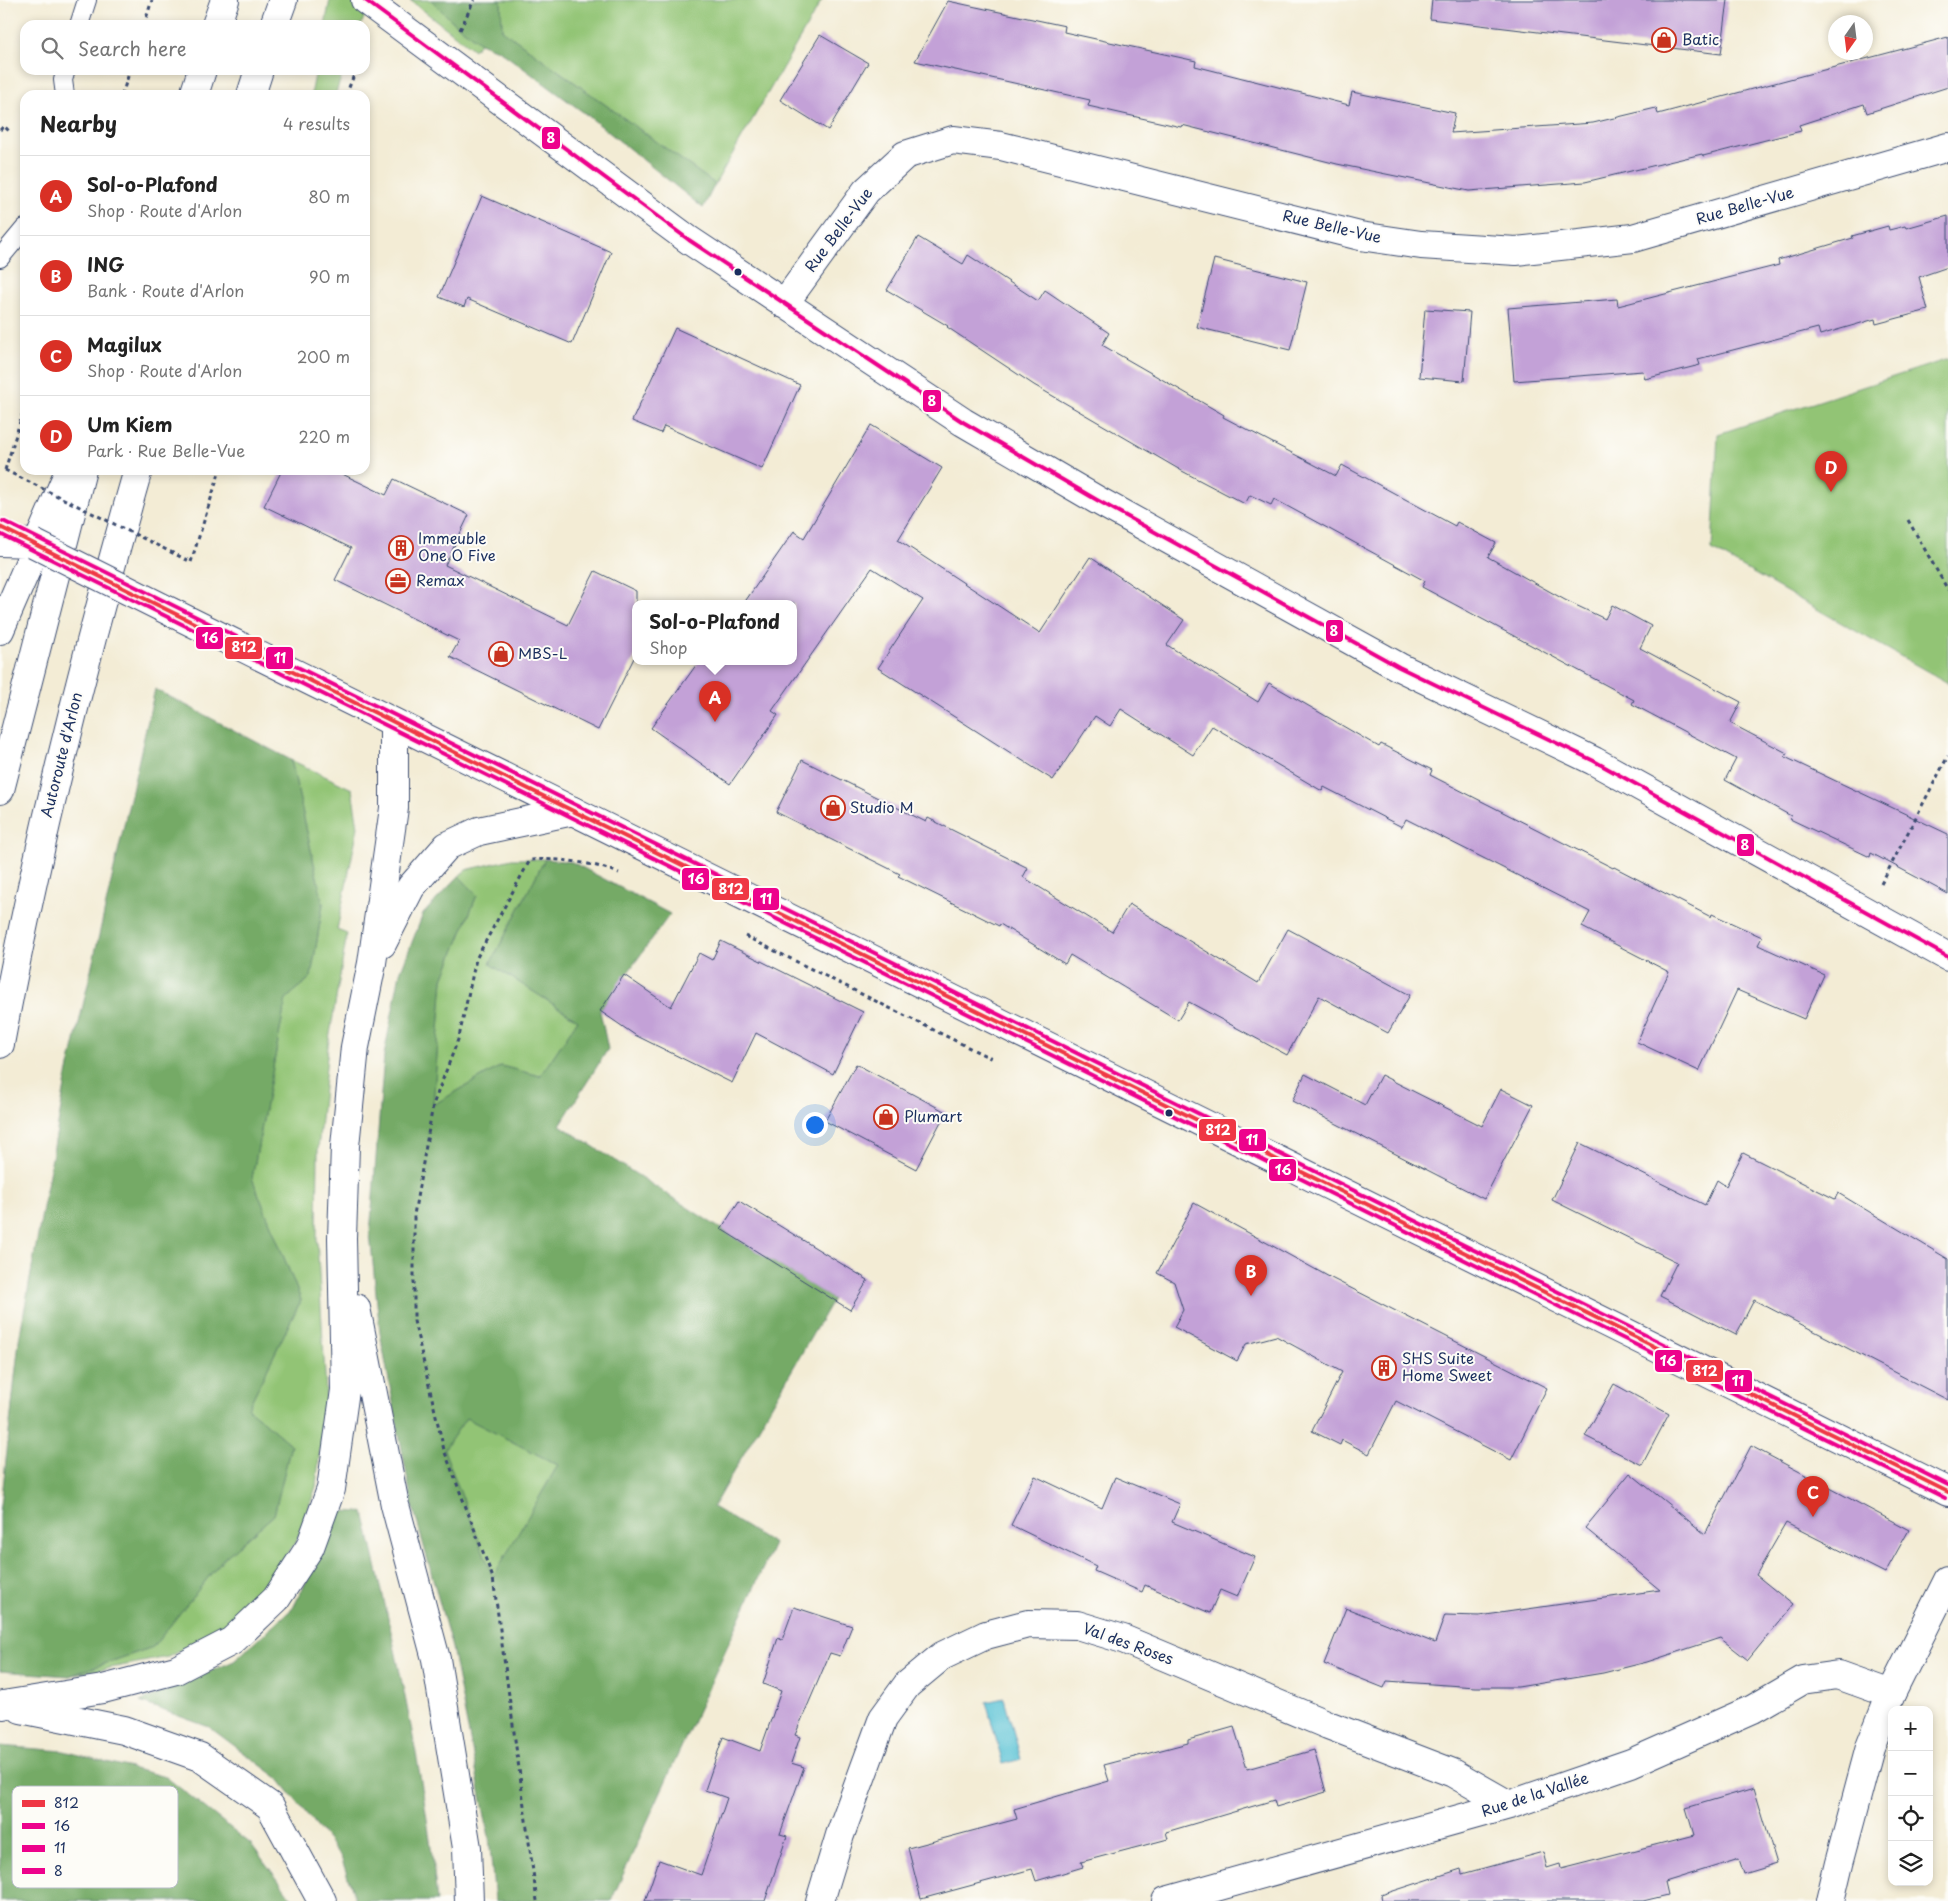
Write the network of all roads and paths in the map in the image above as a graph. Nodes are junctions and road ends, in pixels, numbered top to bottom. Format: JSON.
{"nodes":[{"id":1,"x":87,"y":0,"type":"edge"},
{"id":2,"x":152,"y":0,"type":"edge"},
{"id":3,"x":225,"y":0,"type":"edge"},
{"id":4,"x":283,"y":0,"type":"edge"},
{"id":5,"x":372,"y":5,"type":"edge"},
{"id":6,"x":81,"y":20,"type":"edge"},
{"id":7,"x":146,"y":20,"type":"edge"},
{"id":8,"x":218,"y":20,"type":"edge"},
{"id":9,"x":276,"y":20,"type":"edge"},
{"id":10,"x":64,"y":75,"type":"edge"},
{"id":11,"x":128,"y":75,"type":"edge"},
{"id":12,"x":200,"y":75,"type":"edge"},
{"id":13,"x":257,"y":75,"type":"edge"},
{"id":14,"x":354,"y":75,"type":"edge"},
{"id":15,"x":64,"y":90,"type":"edge"},
{"id":16,"x":124,"y":90,"type":"edge"},
{"id":17,"x":196,"y":90,"type":"edge"},
{"id":18,"x":253,"y":90,"type":"edge"},
{"id":19,"x":348,"y":90,"type":"edge"},
{"id":20,"x":0,"y":130,"type":"edge"},
{"id":21,"x":9,"y":131,"type":"dead end"},
{"id":22,"x":1948,"y":148,"type":"edge"},
{"id":23,"x":20,"y":234,"type":"edge"},
{"id":24,"x":0,"y":258,"type":"edge"},
{"id":25,"x":784,"y":304,"type":"junction"},
{"id":26,"x":20,"y":422,"type":"edge"},
{"id":27,"x":67,"y":475,"type":"edge"},
{"id":28,"x":81,"y":475,"type":"edge"},
{"id":29,"x":137,"y":475,"type":"edge"},
{"id":30,"x":218,"y":475,"type":"edge"},
{"id":31,"x":1908,"y":520,"type":"dead end"},
{"id":32,"x":0,"y":527,"type":"edge"},
{"id":33,"x":0,"y":542,"type":"edge"},
{"id":34,"x":33,"y":543,"type":"junction"},
{"id":35,"x":1948,"y":590,"type":"edge"},
{"id":36,"x":0,"y":630,"type":"edge"},
{"id":37,"x":394,"y":722,"type":"junction"},
{"id":38,"x":1948,"y":756,"type":"edge"},
{"id":39,"x":0,"y":790,"type":"edge"},
{"id":40,"x":573,"y":812,"type":"junction"},
{"id":41,"x":625,"y":876,"type":"dead end"},
{"id":42,"x":1867,"y":911,"type":"junction"},
{"id":43,"x":741,"y":934,"type":"dead end"},
{"id":44,"x":1948,"y":957,"type":"edge"},
{"id":45,"x":372,"y":963,"type":"junction"},
{"id":46,"x":1005,"y":1026,"type":"junction"},
{"id":47,"x":0,"y":1044,"type":"edge"},
{"id":48,"x":342,"y":1238,"type":"junction"},
{"id":49,"x":1948,"y":1492,"type":"edge"},
{"id":50,"x":1948,"y":1580,"type":"edge"},
{"id":51,"x":1891,"y":1694,"type":"junction"},
{"id":52,"x":2,"y":1705,"type":"edge"},
{"id":53,"x":1509,"y":1805,"type":"junction"},
{"id":54,"x":322,"y":1901,"type":"edge"},
{"id":55,"x":469,"y":1901,"type":"edge"},
{"id":56,"x":537,"y":1901,"type":"edge"},
{"id":57,"x":820,"y":1901,"type":"edge"},
{"id":58,"x":1166,"y":1901,"type":"edge"},
{"id":59,"x":1830,"y":1901,"type":"edge"}],
"edges":[{"from":1,"to":6,"type":"lane"},
{"from":2,"to":7,"type":"path"},
{"from":3,"to":8,"type":"main road"},
{"from":4,"to":9,"type":"main road"},
{"from":5,"to":25,"type":"main road"},
{"from":10,"to":15,"type":"lane"},
{"from":11,"to":16,"type":"path"},
{"from":12,"to":17,"type":"main road"},
{"from":13,"to":18,"type":"main road"},
{"from":14,"to":19,"type":"path"},
{"from":20,"to":21,"type":"path"},
{"from":22,"to":25,"type":"main road","name":"Rue Belle-Vue"},
{"from":23,"to":24,"type":"lane"},
{"from":25,"to":42,"type":"main road"},
{"from":26,"to":30,"type":"path","bridge":true},
{"from":27,"to":36,"type":"main road"},
{"from":28,"to":39,"type":"main road"},
{"from":29,"to":47,"type":"main road","name":"Autoroute d'Arlon"},
{"from":31,"to":35,"type":"path"},
{"from":32,"to":34,"type":"main road"},
{"from":33,"to":34,"type":"main road"},
{"from":34,"to":37,"type":"main road","bridge":true},
{"from":37,"to":40,"type":"main road"},
{"from":37,"to":45,"type":"main road"},
{"from":38,"to":42,"type":"path"},
{"from":40,"to":45,"type":"main road"},
{"from":40,"to":46,"type":"main road"},
{"from":41,"to":56,"type":"path"},
{"from":42,"to":44,"type":"main road"},
{"from":43,"to":46,"type":"path"},
{"from":45,"to":48,"type":"main road"},
{"from":46,"to":49,"type":"main road"},
{"from":48,"to":52,"type":"main road"},
{"from":48,"to":55,"type":"main road"},
{"from":50,"to":51,"type":"main road"},
{"from":51,"to":53,"type":"main road","name":"Rue de la Vallée"},
{"from":51,"to":59,"type":"main road"},
{"from":52,"to":54,"type":"main road"},
{"from":53,"to":57,"type":"main road","name":"Val des Roses"},
{"from":53,"to":58,"type":"main road","name":"Rue de la Vallée"}]}
